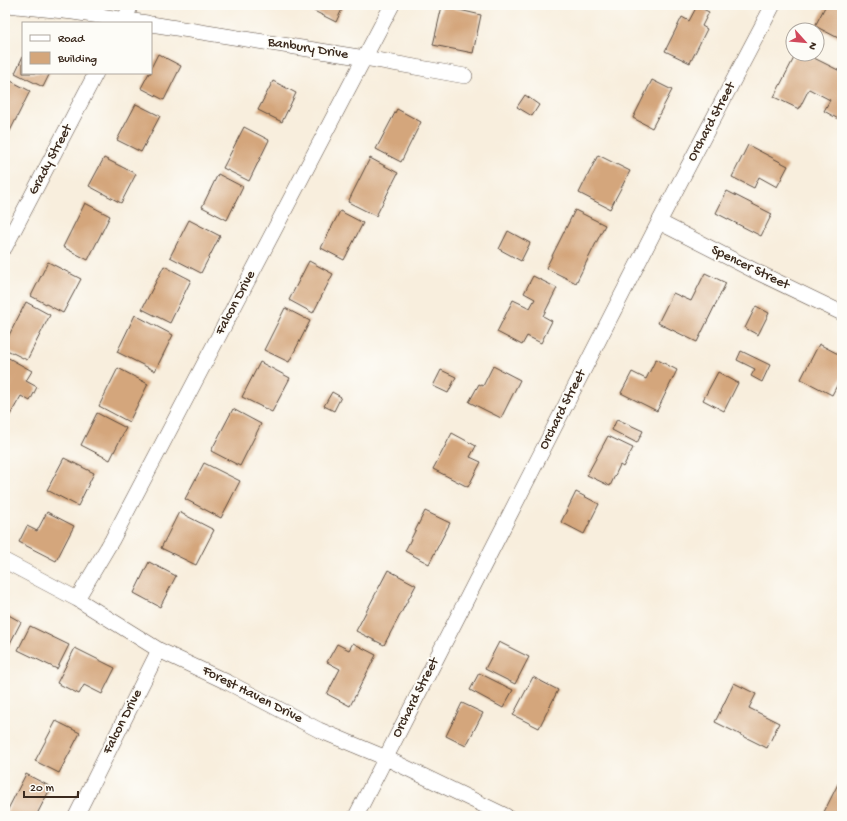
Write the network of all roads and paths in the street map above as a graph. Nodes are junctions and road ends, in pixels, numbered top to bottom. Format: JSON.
{"nodes":[{"id":1,"x":7,"y":5,"type":"edge"},
{"id":2,"x":132,"y":5,"type":"edge"},
{"id":3,"x":392,"y":5,"type":"edge"},
{"id":4,"x":773,"y":5,"type":"edge"},
{"id":5,"x":124,"y":21,"type":"edge"},
{"id":6,"x":136,"y":22,"type":"edge"},
{"id":7,"x":152,"y":24,"type":"edge"},
{"id":8,"x":365,"y":58,"type":"junction"},
{"id":9,"x":95,"y":74,"type":"edge"},
{"id":10,"x":465,"y":76,"type":"dead end"},
{"id":11,"x":659,"y":222,"type":"junction"},
{"id":12,"x":5,"y":247,"type":"edge"},
{"id":13,"x":842,"y":312,"type":"edge"},
{"id":14,"x":5,"y":561,"type":"edge"},
{"id":15,"x":77,"y":599,"type":"junction"},
{"id":16,"x":159,"y":650,"type":"junction"},
{"id":17,"x":386,"y":758,"type":"junction"},
{"id":18,"x":76,"y":816,"type":"edge"},
{"id":19,"x":356,"y":816,"type":"edge"},
{"id":20,"x":506,"y":816,"type":"edge"}],
"edges":[{"from":1,"to":5,"type":"street"},
{"from":2,"to":5,"type":"street"},
{"from":3,"to":8,"type":"street","name":"Falcon Drive"},
{"from":4,"to":11,"type":"street","name":"Orchard Street"},
{"from":5,"to":6,"type":"street"},
{"from":7,"to":8,"type":"street","name":"Banbury Drive"},
{"from":8,"to":10,"type":"street","name":"Banbury Drive"},
{"from":8,"to":15,"type":"street","name":"Falcon Drive"},
{"from":9,"to":12,"type":"street","name":"Grady Street"},
{"from":11,"to":13,"type":"street","name":"Spencer Street"},
{"from":11,"to":17,"type":"street","name":"Orchard Street"},
{"from":14,"to":15,"type":"street","name":"Forest Haven Drive"},
{"from":15,"to":16,"type":"street","name":"Forest Haven Drive"},
{"from":16,"to":17,"type":"street","name":"Forest Haven Drive"},
{"from":16,"to":18,"type":"street","name":"Falcon Drive"},
{"from":17,"to":19,"type":"street","name":"Orchard Street"},
{"from":17,"to":20,"type":"street","name":"Forest Haven Drive"}]}
